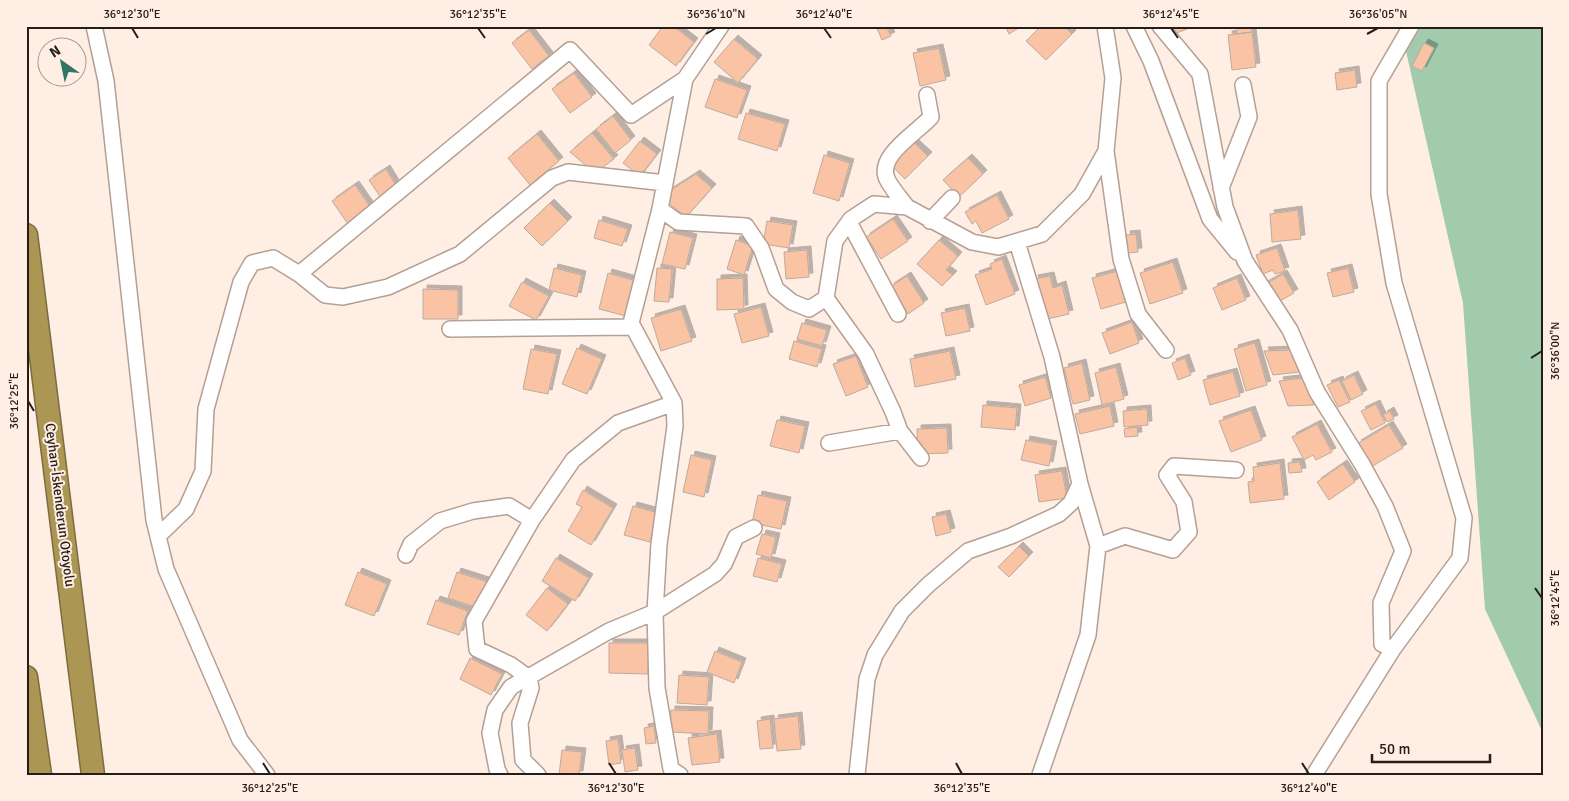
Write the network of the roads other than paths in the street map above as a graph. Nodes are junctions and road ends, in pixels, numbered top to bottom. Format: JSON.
{"nodes":[{"id":1,"x":94,"y":26,"type":"edge"},
{"id":2,"x":721,"y":26,"type":"edge"},
{"id":3,"x":1105,"y":26,"type":"edge"},
{"id":4,"x":1134,"y":26,"type":"edge"},
{"id":5,"x":1160,"y":26,"type":"edge"},
{"id":6,"x":1411,"y":26,"type":"edge"},
{"id":7,"x":685,"y":79,"type":"junction"},
{"id":8,"x":1243,"y":85,"type":"dead end"},
{"id":9,"x":927,"y":95,"type":"dead end"},
{"id":10,"x":1106,"y":151,"type":"junction"},
{"id":11,"x":665,"y":183,"type":"junction"},
{"id":12,"x":1221,"y":188,"type":"junction"},
{"id":13,"x":952,"y":198,"type":"dead end"},
{"id":14,"x":907,"y":207,"type":"junction"},
{"id":15,"x":660,"y":209,"type":"junction"},
{"id":16,"x":930,"y":221,"type":"junction"},
{"id":17,"x":849,"y":222,"type":"junction"},
{"id":18,"x":26,"y":235,"type":"edge"},
{"id":19,"x":1017,"y":242,"type":"junction"},
{"id":20,"x":1245,"y":261,"type":"junction"},
{"id":21,"x":299,"y":274,"type":"junction"},
{"id":22,"x":826,"y":298,"type":"junction"},
{"id":23,"x":898,"y":314,"type":"dead end"},
{"id":24,"x":633,"y":327,"type":"junction"},
{"id":25,"x":450,"y":329,"type":"dead end"},
{"id":26,"x":1166,"y":350,"type":"dead end"},
{"id":27,"x":674,"y":403,"type":"junction"},
{"id":28,"x":900,"y":431,"type":"junction"},
{"id":29,"x":829,"y":443,"type":"dead end"},
{"id":30,"x":921,"y":458,"type":"dead end"},
{"id":31,"x":1236,"y":470,"type":"dead end"},
{"id":32,"x":1080,"y":484,"type":"junction"},
{"id":33,"x":532,"y":520,"type":"junction"},
{"id":34,"x":754,"y":528,"type":"dead end"},
{"id":35,"x":158,"y":536,"type":"junction"},
{"id":36,"x":1098,"y":546,"type":"junction"},
{"id":37,"x":406,"y":555,"type":"dead end"},
{"id":38,"x":655,"y":612,"type":"junction"},
{"id":39,"x":1393,"y":649,"type":"junction"},
{"id":40,"x":26,"y":676,"type":"edge"},
{"id":41,"x":529,"y":678,"type":"junction"},
{"id":42,"x":40,"y":775,"type":"edge"},
{"id":43,"x":93,"y":775,"type":"edge"},
{"id":44,"x":267,"y":775,"type":"edge"},
{"id":45,"x":500,"y":775,"type":"edge"},
{"id":46,"x":538,"y":775,"type":"edge"},
{"id":47,"x":680,"y":775,"type":"edge"},
{"id":48,"x":857,"y":775,"type":"edge"},
{"id":49,"x":1040,"y":775,"type":"edge"},
{"id":50,"x":1314,"y":775,"type":"edge"}],
"edges":[{"from":1,"to":35,"type":"street"},
{"from":2,"to":7,"type":"street"},
{"from":3,"to":10,"type":"street"},
{"from":4,"to":20,"type":"street"},
{"from":5,"to":12,"type":"street"},
{"from":6,"to":39,"type":"street"},
{"from":7,"to":11,"type":"street"},
{"from":7,"to":21,"type":"street"},
{"from":8,"to":12,"type":"street"},
{"from":9,"to":14,"type":"street"},
{"from":10,"to":19,"type":"street"},
{"from":10,"to":26,"type":"street"},
{"from":11,"to":15,"type":"street"},
{"from":11,"to":21,"type":"street"},
{"from":12,"to":20,"type":"street"},
{"from":13,"to":16,"type":"street"},
{"from":14,"to":16,"type":"street"},
{"from":14,"to":17,"type":"street"},
{"from":15,"to":22,"type":"street"},
{"from":15,"to":24,"type":"street"},
{"from":16,"to":19,"type":"street"},
{"from":17,"to":22,"type":"street"},
{"from":17,"to":23,"type":"street"},
{"from":18,"to":43,"type":"highway","name":"Ceyhan-İskenderun Otoyolu"},
{"from":19,"to":32,"type":"street"},
{"from":20,"to":39,"type":"street"},
{"from":21,"to":35,"type":"street"},
{"from":22,"to":28,"type":"street"},
{"from":24,"to":25,"type":"street"},
{"from":24,"to":27,"type":"street"},
{"from":27,"to":33,"type":"street"},
{"from":27,"to":38,"type":"street"},
{"from":28,"to":29,"type":"street"},
{"from":28,"to":30,"type":"street"},
{"from":31,"to":36,"type":"street"},
{"from":32,"to":36,"type":"street"},
{"from":32,"to":48,"type":"street"},
{"from":33,"to":37,"type":"street"},
{"from":33,"to":41,"type":"street"},
{"from":34,"to":38,"type":"street"},
{"from":35,"to":44,"type":"street"},
{"from":36,"to":49,"type":"street"},
{"from":38,"to":41,"type":"street"},
{"from":38,"to":47,"type":"street"},
{"from":39,"to":50,"type":"street"},
{"from":40,"to":42,"type":"highway"},
{"from":41,"to":45,"type":"street"},
{"from":41,"to":46,"type":"street"}]}
